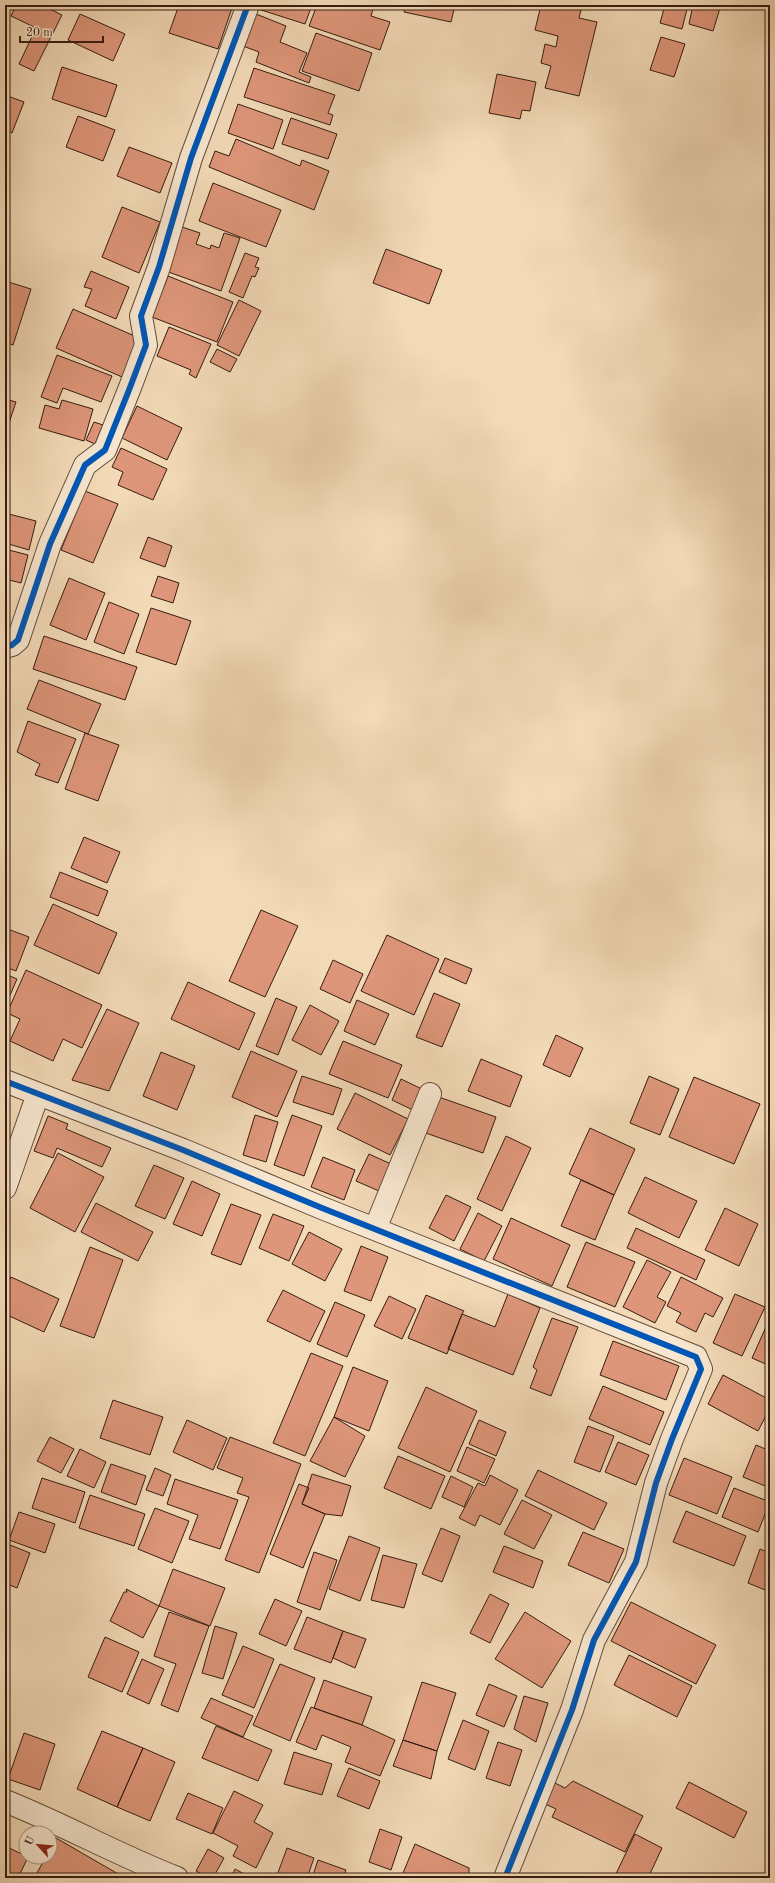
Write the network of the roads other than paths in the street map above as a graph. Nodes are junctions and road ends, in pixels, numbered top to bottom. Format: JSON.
{"nodes":[{"id":1,"x":248,"y":5,"type":"edge"},
{"id":2,"x":5,"y":647,"type":"edge"},
{"id":3,"x":5,"y":1081,"type":"edge"},
{"id":4,"x":38,"y":1094,"type":"junction"},
{"id":5,"x":430,"y":1094,"type":"dead end"},
{"id":6,"x":5,"y":1188,"type":"edge"},
{"id":7,"x":375,"y":1229,"type":"junction"},
{"id":8,"x":5,"y":1801,"type":"edge"},
{"id":9,"x":135,"y":1870,"type":"edge"},
{"id":10,"x":177,"y":1878,"type":"edge"},
{"id":11,"x":504,"y":1878,"type":"edge"}],
"edges":[{"from":1,"to":2,"type":"street"},
{"from":3,"to":4,"type":"street"},
{"from":4,"to":6,"type":"street"},
{"from":4,"to":7,"type":"street"},
{"from":5,"to":7,"type":"street"},
{"from":7,"to":11,"type":"street"},
{"from":8,"to":9,"type":"street"},
{"from":9,"to":10,"type":"street"}]}
